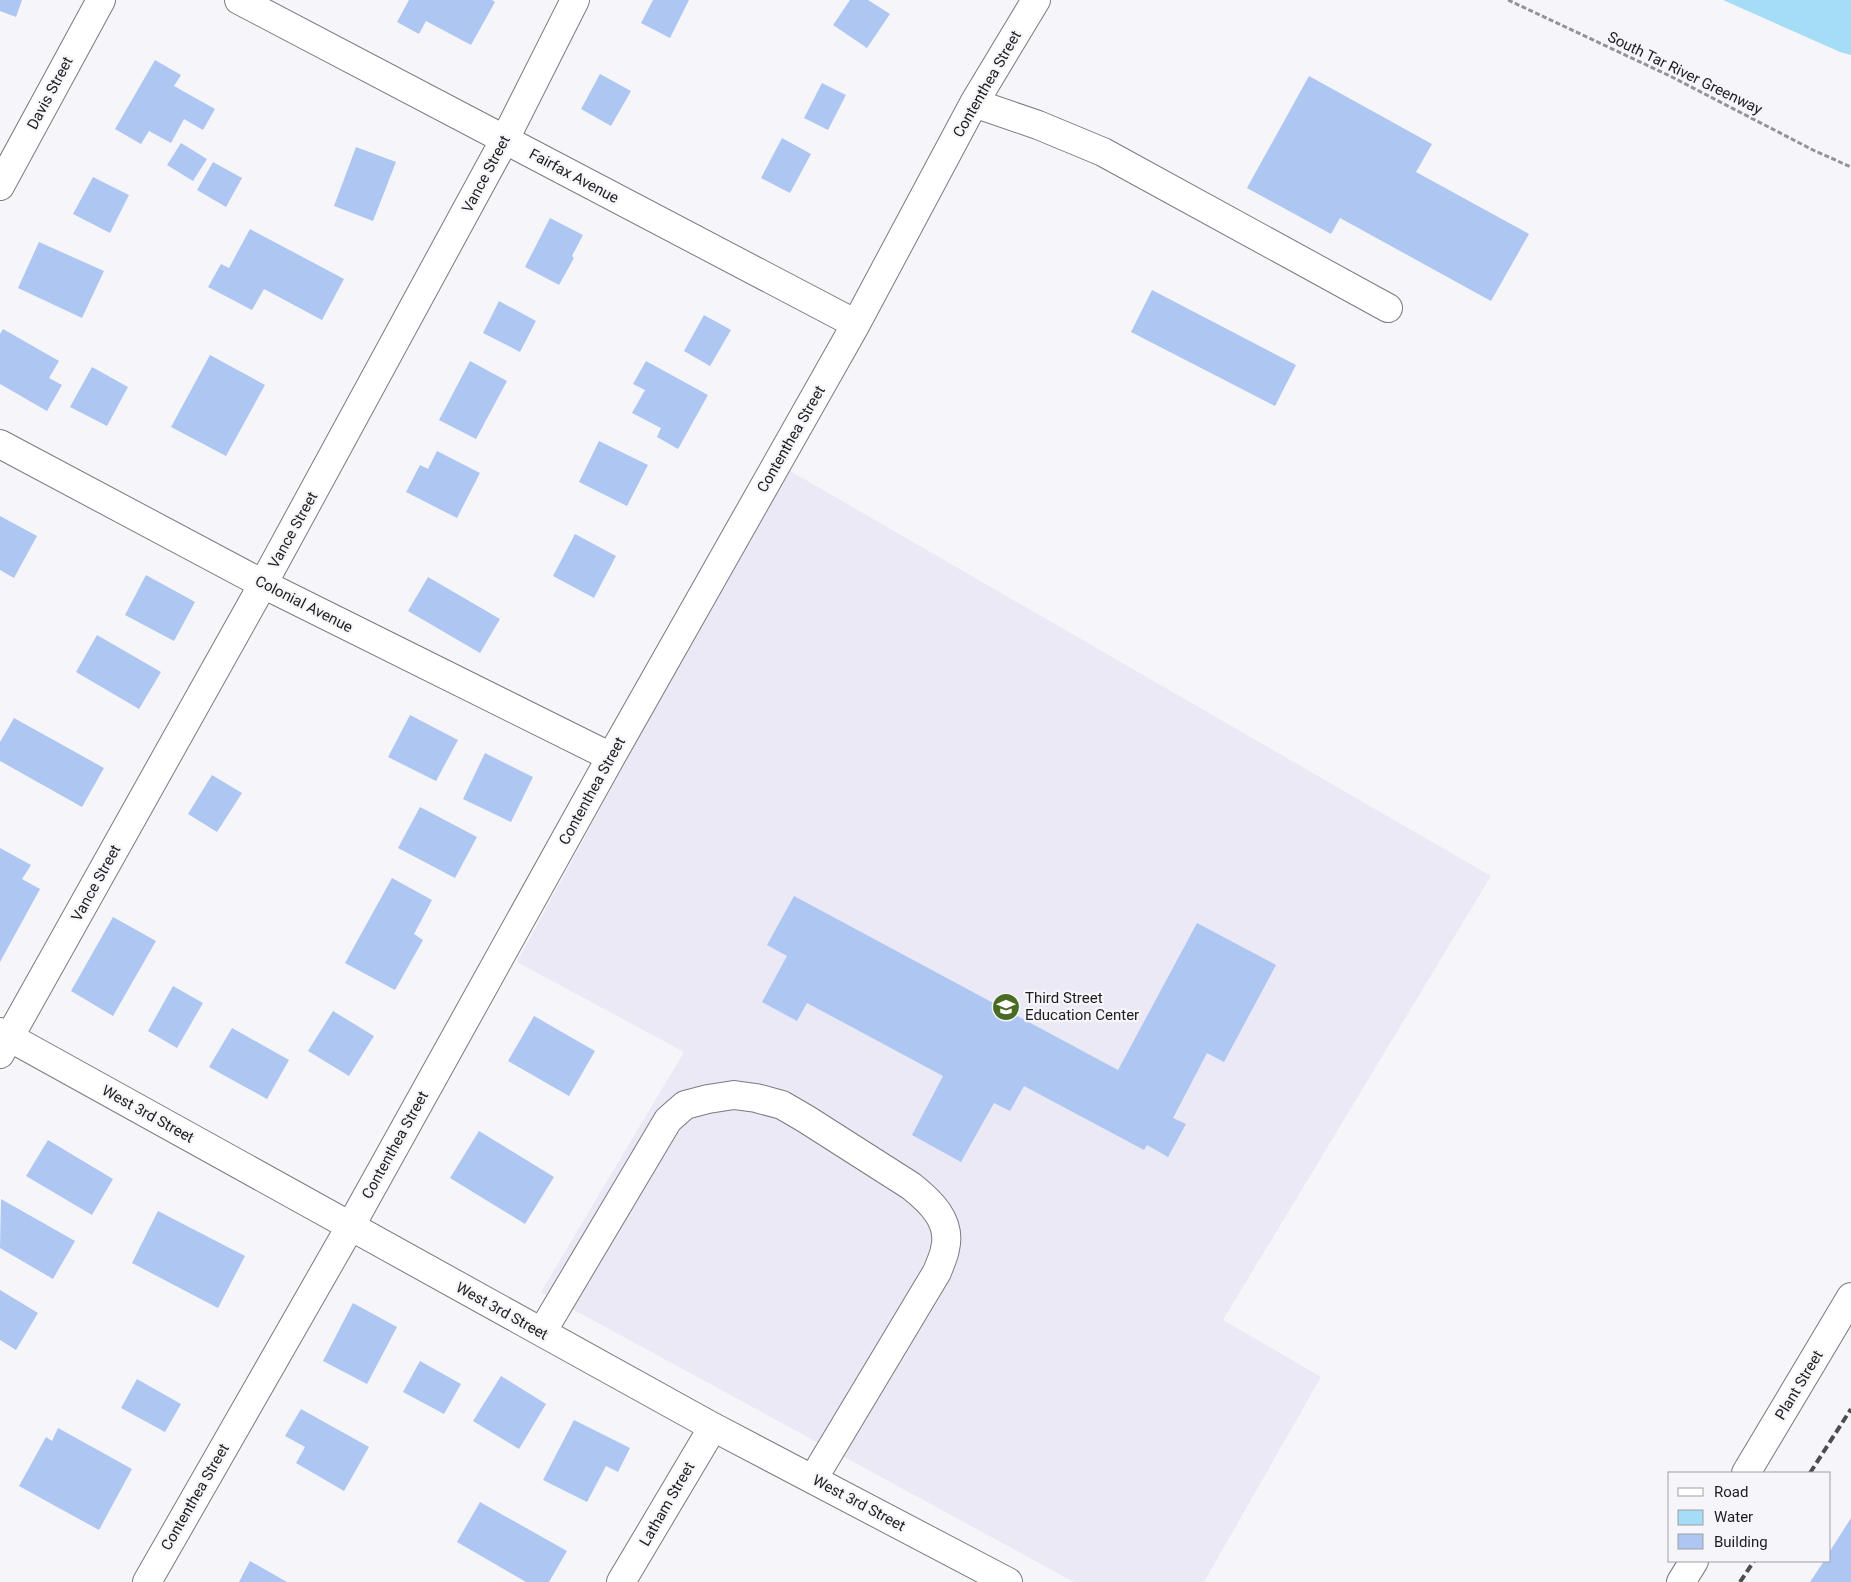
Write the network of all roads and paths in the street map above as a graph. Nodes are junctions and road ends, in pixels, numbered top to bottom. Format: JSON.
{"nodes":[{"id":1,"x":101,"y":0,"type":"edge"},
{"id":2,"x":239,"y":0,"type":"edge"},
{"id":3,"x":576,"y":0,"type":"edge"},
{"id":4,"x":1036,"y":0,"type":"edge"},
{"id":5,"x":1508,"y":0,"type":"edge"},
{"id":6,"x":974,"y":103,"type":"junction"},
{"id":7,"x":505,"y":139,"type":"junction"},
{"id":8,"x":1851,"y":167,"type":"edge"},
{"id":9,"x":0,"y":186,"type":"edge"},
{"id":10,"x":1388,"y":308,"type":"dead end"},
{"id":11,"x":856,"y":324,"type":"junction"},
{"id":12,"x":0,"y":444,"type":"edge"},
{"id":13,"x":263,"y":584,"type":"junction"},
{"id":14,"x":611,"y":757,"type":"junction"},
{"id":15,"x":3,"y":1041,"type":"edge"},
{"id":16,"x":350,"y":1227,"type":"junction"},
{"id":17,"x":1851,"y":1297,"type":"edge"},
{"id":18,"x":542,"y":1332,"type":"junction"},
{"id":19,"x":713,"y":1427,"type":"junction"},
{"id":20,"x":1747,"y":1472,"type":"edge"},
{"id":21,"x":813,"y":1478,"type":"junction"},
{"id":22,"x":1693,"y":1562,"type":"edge"},
{"id":23,"x":147,"y":1582,"type":"edge"},
{"id":24,"x":621,"y":1582,"type":"edge"},
{"id":25,"x":1008,"y":1582,"type":"edge"},
{"id":26,"x":1682,"y":1582,"type":"edge"}],
"edges":[{"from":1,"to":9,"type":"street","name":"Davis Street"},
{"from":2,"to":7,"type":"street","name":"Fairfax Avenue"},
{"from":3,"to":7,"type":"street","name":"Vance Street"},
{"from":4,"to":6,"type":"street","name":"Contenthea Street"},
{"from":5,"to":8,"type":"path","name":"South Tar River Greenway"},
{"from":6,"to":10,"type":"street"},
{"from":6,"to":11,"type":"street","name":"Contenthea Street"},
{"from":7,"to":11,"type":"street","name":"Fairfax Avenue"},
{"from":7,"to":13,"type":"street","name":"Vance Street"},
{"from":11,"to":14,"type":"street","name":"Contenthea Street"},
{"from":12,"to":13,"type":"street","name":"Colonial Avenue"},
{"from":13,"to":14,"type":"street","name":"Colonial Avenue"},
{"from":13,"to":15,"type":"street","name":"Vance Street"},
{"from":14,"to":16,"type":"street","name":"Contenthea Street"},
{"from":15,"to":16,"type":"street","name":"West 3rd Street"},
{"from":16,"to":18,"type":"street","name":"West 3rd Street"},
{"from":16,"to":23,"type":"street","name":"Contenthea Street"},
{"from":17,"to":20,"type":"street","name":"Plant Street"},
{"from":18,"to":19,"type":"street","name":"West 3rd Street"},
{"from":18,"to":21,"type":"street"},
{"from":19,"to":21,"type":"street","name":"West 3rd Street"},
{"from":19,"to":24,"type":"street","name":"Latham Street"},
{"from":21,"to":25,"type":"street","name":"West 3rd Street"},
{"from":22,"to":26,"type":"street"}]}
